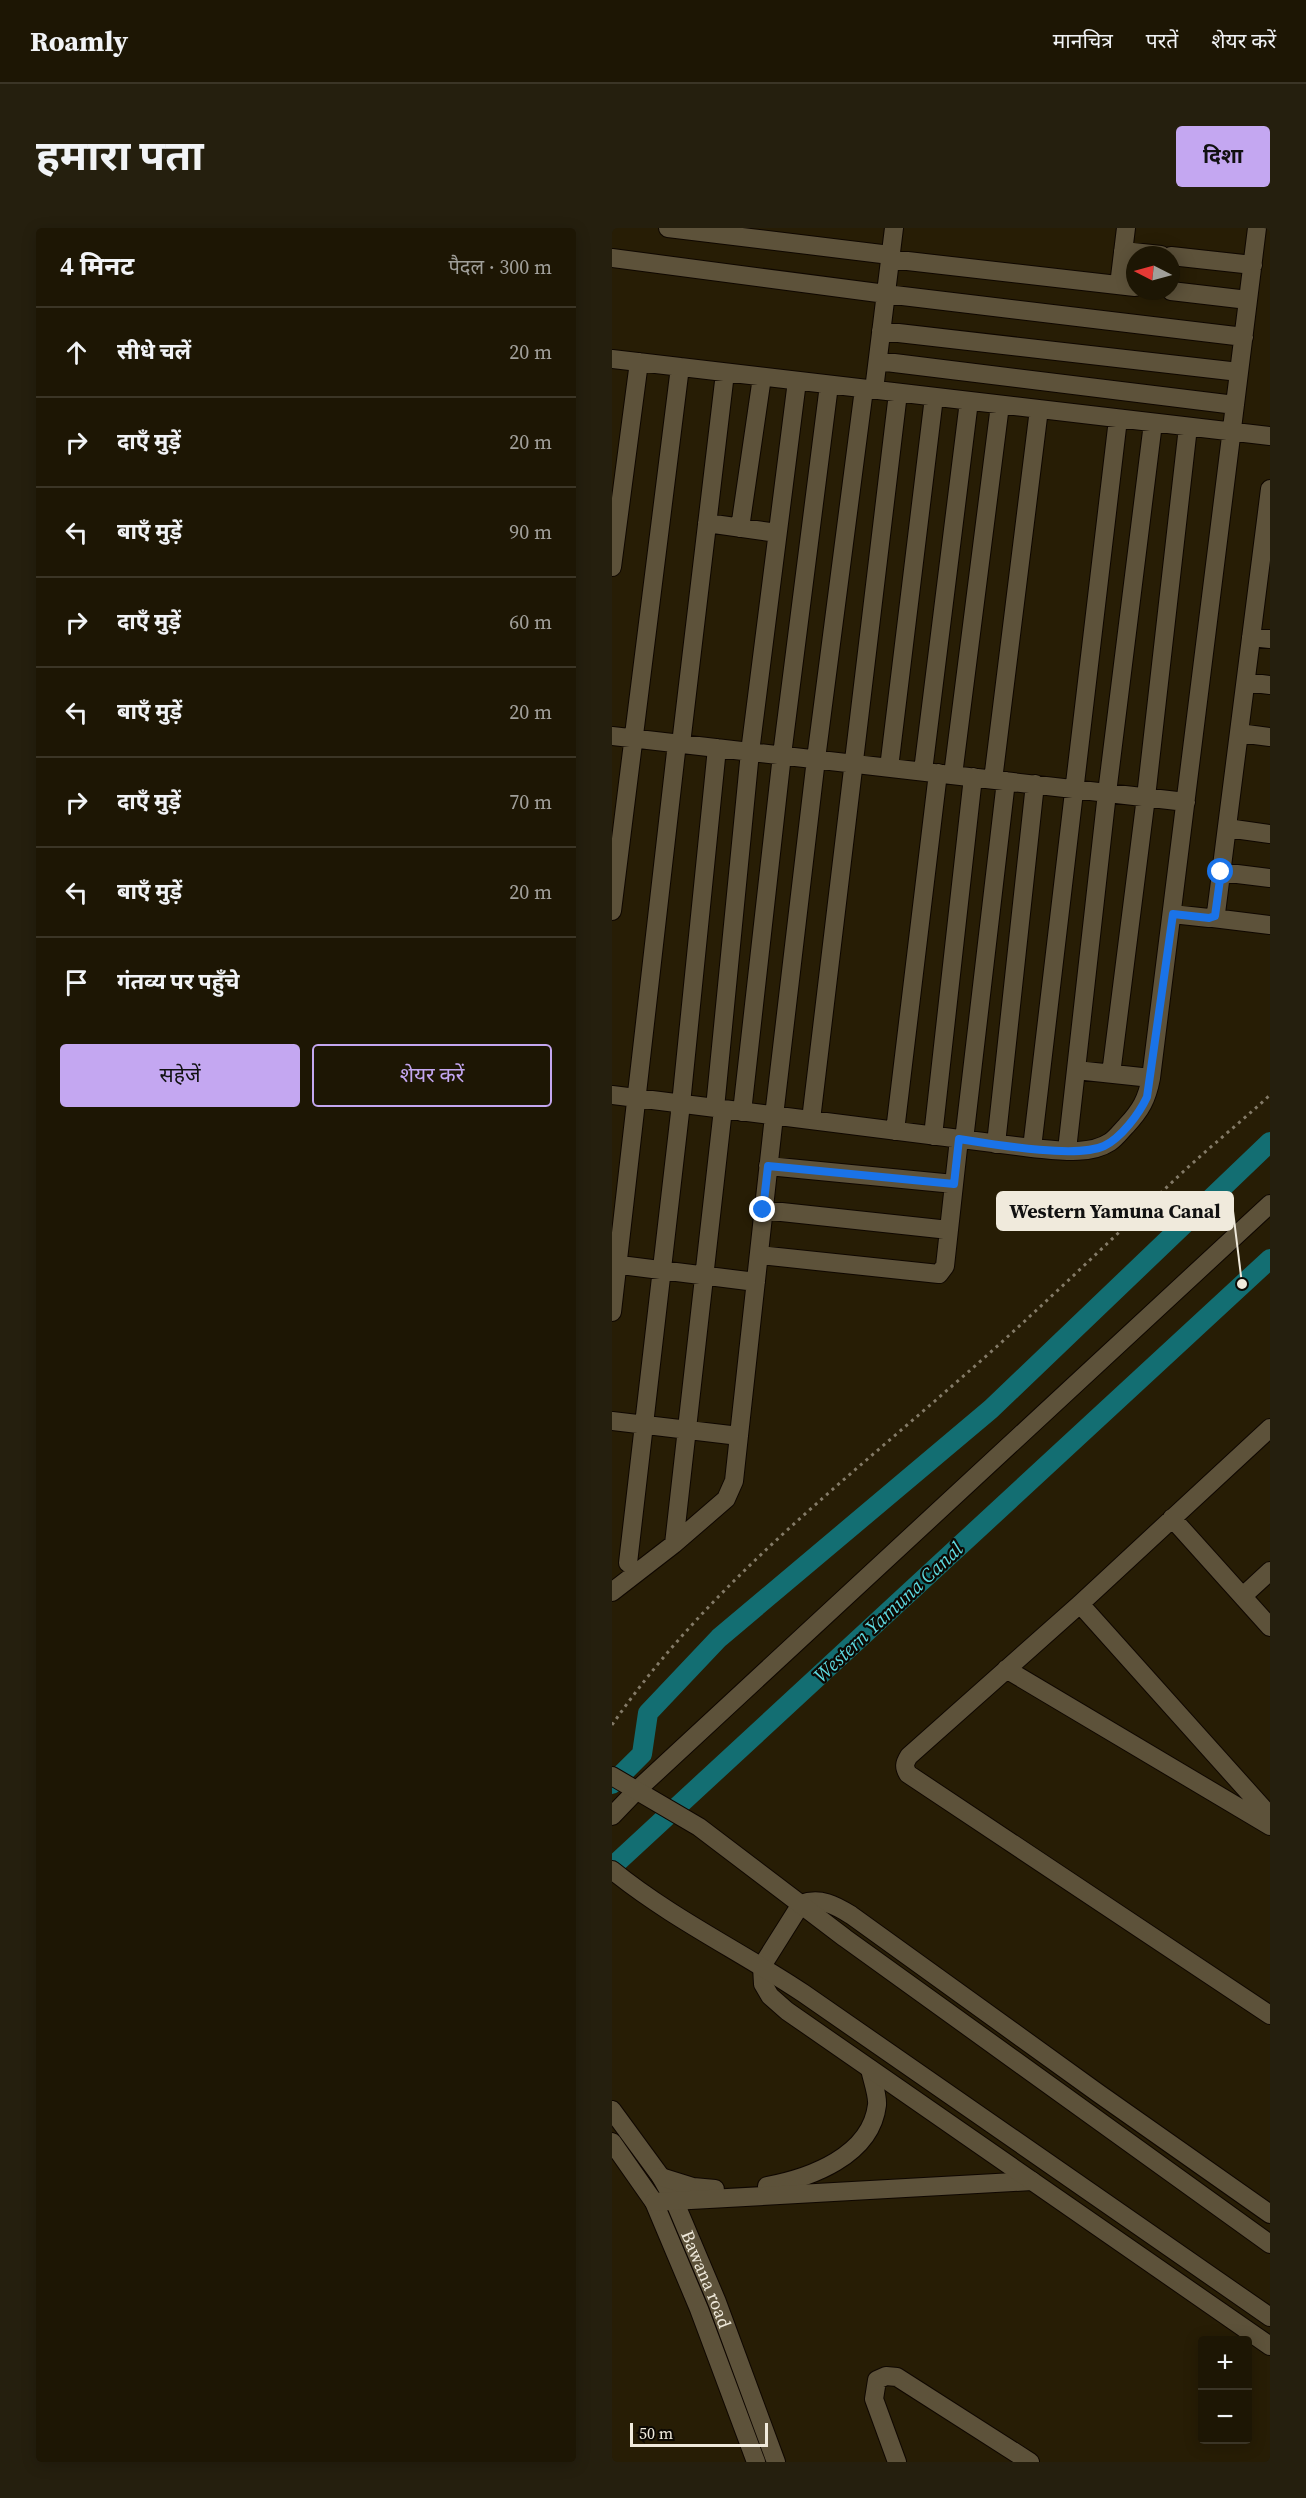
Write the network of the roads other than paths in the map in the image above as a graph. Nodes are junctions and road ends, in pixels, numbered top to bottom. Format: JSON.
{"nodes":[{"id":1,"x":668,"y":228,"type":"edge"},
{"id":2,"x":894,"y":228,"type":"edge"},
{"id":3,"x":1126,"y":228,"type":"edge"},
{"id":4,"x":1257,"y":228,"type":"edge"},
{"id":5,"x":1123,"y":251,"type":"junction"},
{"id":6,"x":1126,"y":251,"type":"edge"},
{"id":7,"x":890,"y":257,"type":"junction"},
{"id":8,"x":1180,"y":257,"type":"edge"},
{"id":9,"x":612,"y":258,"type":"edge"},
{"id":10,"x":1253,"y":266,"type":"junction"},
{"id":11,"x":1126,"y":277,"type":"edge"},
{"id":12,"x":1126,"y":286,"type":"edge"},
{"id":13,"x":1180,"y":292,"type":"edge"},
{"id":14,"x":886,"y":294,"type":"junction"},
{"id":15,"x":1248,"y":300,"type":"junction"},
{"id":16,"x":881,"y":331,"type":"junction"},
{"id":17,"x":1244,"y":337,"type":"junction"},
{"id":18,"x":612,"y":359,"type":"edge"},
{"id":19,"x":878,"y":361,"type":"junction"},
{"id":20,"x":639,"y":362,"type":"junction"},
{"id":21,"x":680,"y":367,"type":"junction"},
{"id":22,"x":1239,"y":372,"type":"junction"},
{"id":23,"x":725,"y":373,"type":"junction"},
{"id":24,"x":762,"y":377,"type":"junction"},
{"id":25,"x":796,"y":381,"type":"junction"},
{"id":26,"x":829,"y":385,"type":"junction"},
{"id":27,"x":869,"y":389,"type":"junction"},
{"id":28,"x":898,"y":393,"type":"junction"},
{"id":29,"x":934,"y":397,"type":"junction"},
{"id":30,"x":969,"y":401,"type":"junction"},
{"id":31,"x":1000,"y":405,"type":"junction"},
{"id":32,"x":1235,"y":405,"type":"junction"},
{"id":33,"x":1039,"y":409,"type":"junction"},
{"id":34,"x":1118,"y":419,"type":"junction"},
{"id":35,"x":1153,"y":423,"type":"junction"},
{"id":36,"x":1188,"y":427,"type":"junction"},
{"id":37,"x":1232,"y":432,"type":"junction"},
{"id":38,"x":1270,"y":436,"type":"edge"},
{"id":39,"x":1270,"y":489,"type":"edge"},
{"id":40,"x":1269,"y":510,"type":"edge"},
{"id":41,"x":707,"y":523,"type":"junction"},
{"id":42,"x":740,"y":528,"type":"junction"},
{"id":43,"x":777,"y":533,"type":"junction"},
{"id":44,"x":1266,"y":553,"type":"edge"},
{"id":45,"x":612,"y":567,"type":"edge"},
{"id":46,"x":1263,"y":597,"type":"edge"},
{"id":47,"x":1251,"y":637,"type":"junction"},
{"id":48,"x":1270,"y":639,"type":"edge"},
{"id":49,"x":1246,"y":682,"type":"junction"},
{"id":50,"x":1270,"y":685,"type":"edge"},
{"id":51,"x":1239,"y":733,"type":"junction"},
{"id":52,"x":612,"y":736,"type":"edge"},
{"id":53,"x":1270,"y":736,"type":"edge"},
{"id":54,"x":633,"y":738,"type":"junction"},
{"id":55,"x":679,"y":744,"type":"junction"},
{"id":56,"x":717,"y":748,"type":"junction"},
{"id":57,"x":750,"y":752,"type":"junction"},
{"id":58,"x":782,"y":756,"type":"junction"},
{"id":59,"x":816,"y":759,"type":"junction"},
{"id":60,"x":854,"y":764,"type":"junction"},
{"id":61,"x":889,"y":768,"type":"junction"},
{"id":62,"x":938,"y":773,"type":"junction"},
{"id":63,"x":973,"y":777,"type":"junction"},
{"id":64,"x":999,"y":780,"type":"junction"},
{"id":65,"x":1035,"y":784,"type":"junction"},
{"id":66,"x":1074,"y":789,"type":"junction"},
{"id":67,"x":1107,"y":793,"type":"junction"},
{"id":68,"x":1146,"y":797,"type":"junction"},
{"id":69,"x":1186,"y":801,"type":"junction"},
{"id":70,"x":1227,"y":828,"type":"junction"},
{"id":71,"x":1270,"y":834,"type":"edge"},
{"id":72,"x":1221,"y":872,"type":"junction"},
{"id":73,"x":1270,"y":878,"type":"edge"},
{"id":74,"x":612,"y":910,"type":"edge"},
{"id":75,"x":1173,"y":914,"type":"junction"},
{"id":76,"x":1213,"y":918,"type":"junction"},
{"id":77,"x":1270,"y":925,"type":"edge"},
{"id":78,"x":1076,"y":1070,"type":"junction"},
{"id":79,"x":1111,"y":1074,"type":"junction"},
{"id":80,"x":1151,"y":1078,"type":"junction"},
{"id":81,"x":612,"y":1095,"type":"edge"},
{"id":82,"x":636,"y":1098,"type":"junction"},
{"id":83,"x":681,"y":1104,"type":"junction"},
{"id":84,"x":719,"y":1109,"type":"junction"},
{"id":85,"x":742,"y":1112,"type":"junction"},
{"id":86,"x":774,"y":1116,"type":"junction"},
{"id":87,"x":811,"y":1120,"type":"junction"},
{"id":88,"x":895,"y":1131,"type":"junction"},
{"id":89,"x":933,"y":1136,"type":"junction"},
{"id":90,"x":962,"y":1139,"type":"junction"},
{"id":91,"x":996,"y":1144,"type":"junction"},
{"id":92,"x":1032,"y":1148,"type":"junction"},
{"id":93,"x":1067,"y":1150,"type":"junction"},
{"id":94,"x":768,"y":1166,"type":"junction"},
{"id":95,"x":954,"y":1184,"type":"junction"},
{"id":96,"x":1270,"y":1204,"type":"edge"},
{"id":97,"x":763,"y":1210,"type":"junction"},
{"id":98,"x":949,"y":1230,"type":"junction"},
{"id":99,"x":759,"y":1255,"type":"junction"},
{"id":100,"x":615,"y":1264,"type":"edge"},
{"id":101,"x":662,"y":1270,"type":"junction"},
{"id":102,"x":704,"y":1275,"type":"junction"},
{"id":103,"x":756,"y":1281,"type":"junction"},
{"id":104,"x":612,"y":1312,"type":"edge"},
{"id":105,"x":612,"y":1421,"type":"edge"},
{"id":106,"x":644,"y":1425,"type":"junction"},
{"id":107,"x":1270,"y":1428,"type":"edge"},
{"id":108,"x":687,"y":1430,"type":"junction"},
{"id":109,"x":739,"y":1436,"type":"junction"},
{"id":110,"x":1172,"y":1518,"type":"junction"},
{"id":111,"x":674,"y":1544,"type":"junction"},
{"id":112,"x":620,"y":1562,"type":"edge"},
{"id":113,"x":650,"y":1564,"type":"junction"},
{"id":114,"x":1270,"y":1571,"type":"edge"},
{"id":115,"x":612,"y":1592,"type":"edge"},
{"id":116,"x":1243,"y":1596,"type":"junction"},
{"id":117,"x":1080,"y":1604,"type":"junction"},
{"id":118,"x":1270,"y":1627,"type":"edge"},
{"id":119,"x":1006,"y":1669,"type":"junction"},
{"id":120,"x":630,"y":1787,"type":"edge"},
{"id":121,"x":612,"y":1816,"type":"edge"},
{"id":122,"x":1270,"y":1816,"type":"edge"},
{"id":123,"x":1270,"y":1826,"type":"edge"},
{"id":124,"x":612,"y":1870,"type":"edge"},
{"id":125,"x":801,"y":1904,"type":"junction"},
{"id":126,"x":762,"y":1966,"type":"junction"},
{"id":127,"x":1270,"y":2015,"type":"edge"},
{"id":128,"x":870,"y":2068,"type":"junction"},
{"id":129,"x":612,"y":2110,"type":"edge"},
{"id":130,"x":612,"y":2142,"type":"edge"},
{"id":131,"x":662,"y":2176,"type":"junction"},
{"id":132,"x":1032,"y":2181,"type":"junction"},
{"id":133,"x":674,"y":2200,"type":"junction"},
{"id":134,"x":654,"y":2202,"type":"junction"},
{"id":135,"x":1270,"y":2214,"type":"edge"},
{"id":136,"x":1270,"y":2244,"type":"edge"},
{"id":137,"x":1270,"y":2317,"type":"edge"},
{"id":138,"x":1270,"y":2346,"type":"edge"},
{"id":139,"x":1023,"y":2460,"type":"edge"},
{"id":140,"x":756,"y":2462,"type":"edge"},
{"id":141,"x":776,"y":2462,"type":"edge"},
{"id":142,"x":897,"y":2462,"type":"edge"}],
"edges":[{"from":1,"to":7,"type":"street"},
{"from":2,"to":7,"type":"street"},
{"from":3,"to":5,"type":"street"},
{"from":4,"to":10,"type":"street"},
{"from":5,"to":6,"type":"street"},
{"from":5,"to":11,"type":"street"},
{"from":7,"to":12,"type":"street"},
{"from":7,"to":14,"type":"street"},
{"from":8,"to":10,"type":"street"},
{"from":9,"to":14,"type":"street"},
{"from":10,"to":15,"type":"street"},
{"from":13,"to":15,"type":"street"},
{"from":14,"to":16,"type":"street"},
{"from":14,"to":17,"type":"street"},
{"from":15,"to":17,"type":"street"},
{"from":16,"to":19,"type":"street"},
{"from":16,"to":22,"type":"street"},
{"from":17,"to":22,"type":"street"},
{"from":18,"to":20,"type":"street"},
{"from":19,"to":27,"type":"street"},
{"from":19,"to":32,"type":"street"},
{"from":20,"to":21,"type":"street"},
{"from":20,"to":45,"type":"street"},
{"from":21,"to":23,"type":"street"},
{"from":21,"to":54,"type":"street"},
{"from":22,"to":32,"type":"street"},
{"from":23,"to":24,"type":"street"},
{"from":23,"to":41,"type":"street"},
{"from":24,"to":25,"type":"street"},
{"from":24,"to":42,"type":"street"},
{"from":25,"to":26,"type":"street"},
{"from":25,"to":43,"type":"street"},
{"from":26,"to":27,"type":"street"},
{"from":26,"to":58,"type":"street"},
{"from":27,"to":28,"type":"street"},
{"from":27,"to":59,"type":"street"},
{"from":28,"to":29,"type":"street"},
{"from":28,"to":60,"type":"street"},
{"from":29,"to":30,"type":"street"},
{"from":29,"to":61,"type":"street"},
{"from":30,"to":31,"type":"street"},
{"from":30,"to":62,"type":"street"},
{"from":31,"to":33,"type":"street"},
{"from":31,"to":62,"type":"street"},
{"from":32,"to":37,"type":"street"},
{"from":33,"to":34,"type":"street"},
{"from":33,"to":64,"type":"street"},
{"from":34,"to":35,"type":"street"},
{"from":34,"to":66,"type":"street"},
{"from":35,"to":36,"type":"street"},
{"from":35,"to":67,"type":"street"},
{"from":36,"to":37,"type":"street"},
{"from":36,"to":68,"type":"street"},
{"from":37,"to":38,"type":"street"},
{"from":37,"to":69,"type":"street"},
{"from":39,"to":40,"type":"street"},
{"from":40,"to":44,"type":"street"},
{"from":41,"to":42,"type":"street"},
{"from":41,"to":55,"type":"street"},
{"from":42,"to":43,"type":"street"},
{"from":43,"to":57,"type":"street"},
{"from":44,"to":46,"type":"street"},
{"from":46,"to":47,"type":"street"},
{"from":47,"to":48,"type":"street"},
{"from":47,"to":49,"type":"street"},
{"from":49,"to":50,"type":"street"},
{"from":49,"to":51,"type":"street"},
{"from":51,"to":53,"type":"street"},
{"from":51,"to":70,"type":"street"},
{"from":52,"to":54,"type":"street"},
{"from":54,"to":55,"type":"street"},
{"from":54,"to":74,"type":"street"},
{"from":55,"to":56,"type":"street"},
{"from":55,"to":82,"type":"street"},
{"from":56,"to":57,"type":"street"},
{"from":56,"to":83,"type":"street"},
{"from":57,"to":58,"type":"street"},
{"from":57,"to":84,"type":"street"},
{"from":58,"to":59,"type":"street"},
{"from":58,"to":85,"type":"street"},
{"from":59,"to":60,"type":"street"},
{"from":59,"to":86,"type":"street"},
{"from":60,"to":61,"type":"street"},
{"from":60,"to":87,"type":"street"},
{"from":61,"to":62,"type":"street"},
{"from":62,"to":63,"type":"street"},
{"from":62,"to":88,"type":"street"},
{"from":63,"to":64,"type":"street"},
{"from":63,"to":89,"type":"street"},
{"from":64,"to":65,"type":"street"},
{"from":64,"to":90,"type":"street"},
{"from":65,"to":66,"type":"street"},
{"from":65,"to":91,"type":"street"},
{"from":66,"to":67,"type":"street"},
{"from":66,"to":92,"type":"street"},
{"from":67,"to":68,"type":"street"},
{"from":67,"to":78,"type":"street"},
{"from":68,"to":69,"type":"street"},
{"from":68,"to":79,"type":"street"},
{"from":69,"to":75,"type":"street"},
{"from":70,"to":71,"type":"street"},
{"from":70,"to":72,"type":"street"},
{"from":72,"to":73,"type":"street"},
{"from":72,"to":76,"type":"street"},
{"from":75,"to":76,"type":"street"},
{"from":75,"to":80,"type":"street"},
{"from":76,"to":77,"type":"street"},
{"from":78,"to":79,"type":"street"},
{"from":78,"to":93,"type":"street"},
{"from":79,"to":80,"type":"street"},
{"from":80,"to":93,"type":"street"},
{"from":81,"to":82,"type":"street"},
{"from":82,"to":83,"type":"street"},
{"from":82,"to":100,"type":"street"},
{"from":83,"to":84,"type":"street"},
{"from":83,"to":101,"type":"street"},
{"from":84,"to":85,"type":"street"},
{"from":84,"to":102,"type":"street"},
{"from":85,"to":86,"type":"street"},
{"from":86,"to":87,"type":"street"},
{"from":86,"to":94,"type":"street"},
{"from":87,"to":88,"type":"street"},
{"from":88,"to":89,"type":"street"},
{"from":89,"to":90,"type":"street"},
{"from":90,"to":91,"type":"street"},
{"from":90,"to":95,"type":"street"},
{"from":91,"to":92,"type":"street"},
{"from":92,"to":93,"type":"street"},
{"from":94,"to":95,"type":"street"},
{"from":94,"to":97,"type":"street"},
{"from":95,"to":98,"type":"street"},
{"from":96,"to":120,"type":"street"},
{"from":97,"to":98,"type":"street"},
{"from":97,"to":99,"type":"street"},
{"from":98,"to":99,"type":"street"},
{"from":99,"to":103,"type":"street"},
{"from":100,"to":101,"type":"street"},
{"from":100,"to":104,"type":"street"},
{"from":101,"to":102,"type":"street"},
{"from":101,"to":106,"type":"street"},
{"from":102,"to":103,"type":"street"},
{"from":102,"to":108,"type":"street"},
{"from":103,"to":109,"type":"street"},
{"from":105,"to":106,"type":"street"},
{"from":106,"to":108,"type":"street"},
{"from":106,"to":112,"type":"street"},
{"from":107,"to":110,"type":"street"},
{"from":108,"to":109,"type":"street"},
{"from":108,"to":111,"type":"street"},
{"from":109,"to":111,"type":"street"},
{"from":110,"to":116,"type":"street"},
{"from":110,"to":117,"type":"street"},
{"from":111,"to":113,"type":"street"},
{"from":112,"to":113,"type":"street"},
{"from":113,"to":115,"type":"street"},
{"from":114,"to":116,"type":"street"},
{"from":116,"to":118,"type":"street"},
{"from":117,"to":119,"type":"street"},
{"from":117,"to":122,"type":"street"},
{"from":119,"to":123,"type":"street"},
{"from":119,"to":127,"type":"street"},
{"from":120,"to":121,"type":"street"},
{"from":120,"to":125,"type":"street"},
{"from":124,"to":126,"type":"street"},
{"from":125,"to":126,"type":"street"},
{"from":125,"to":135,"type":"street"},
{"from":125,"to":136,"type":"street"},
{"from":126,"to":128,"type":"street"},
{"from":126,"to":137,"type":"street"},
{"from":128,"to":131,"type":"street"},
{"from":128,"to":132,"type":"street"},
{"from":129,"to":131,"type":"street","name":"Bawana road"},
{"from":130,"to":134,"type":"street","name":"Bawana road"},
{"from":131,"to":133,"type":"street","name":"Bawana road"},
{"from":132,"to":133,"type":"street"},
{"from":132,"to":138,"type":"street"},
{"from":133,"to":134,"type":"street"},
{"from":133,"to":141,"type":"street","name":"Bawana road"},
{"from":134,"to":140,"type":"street","name":"Bawana road"},
{"from":139,"to":142,"type":"street"}]}
